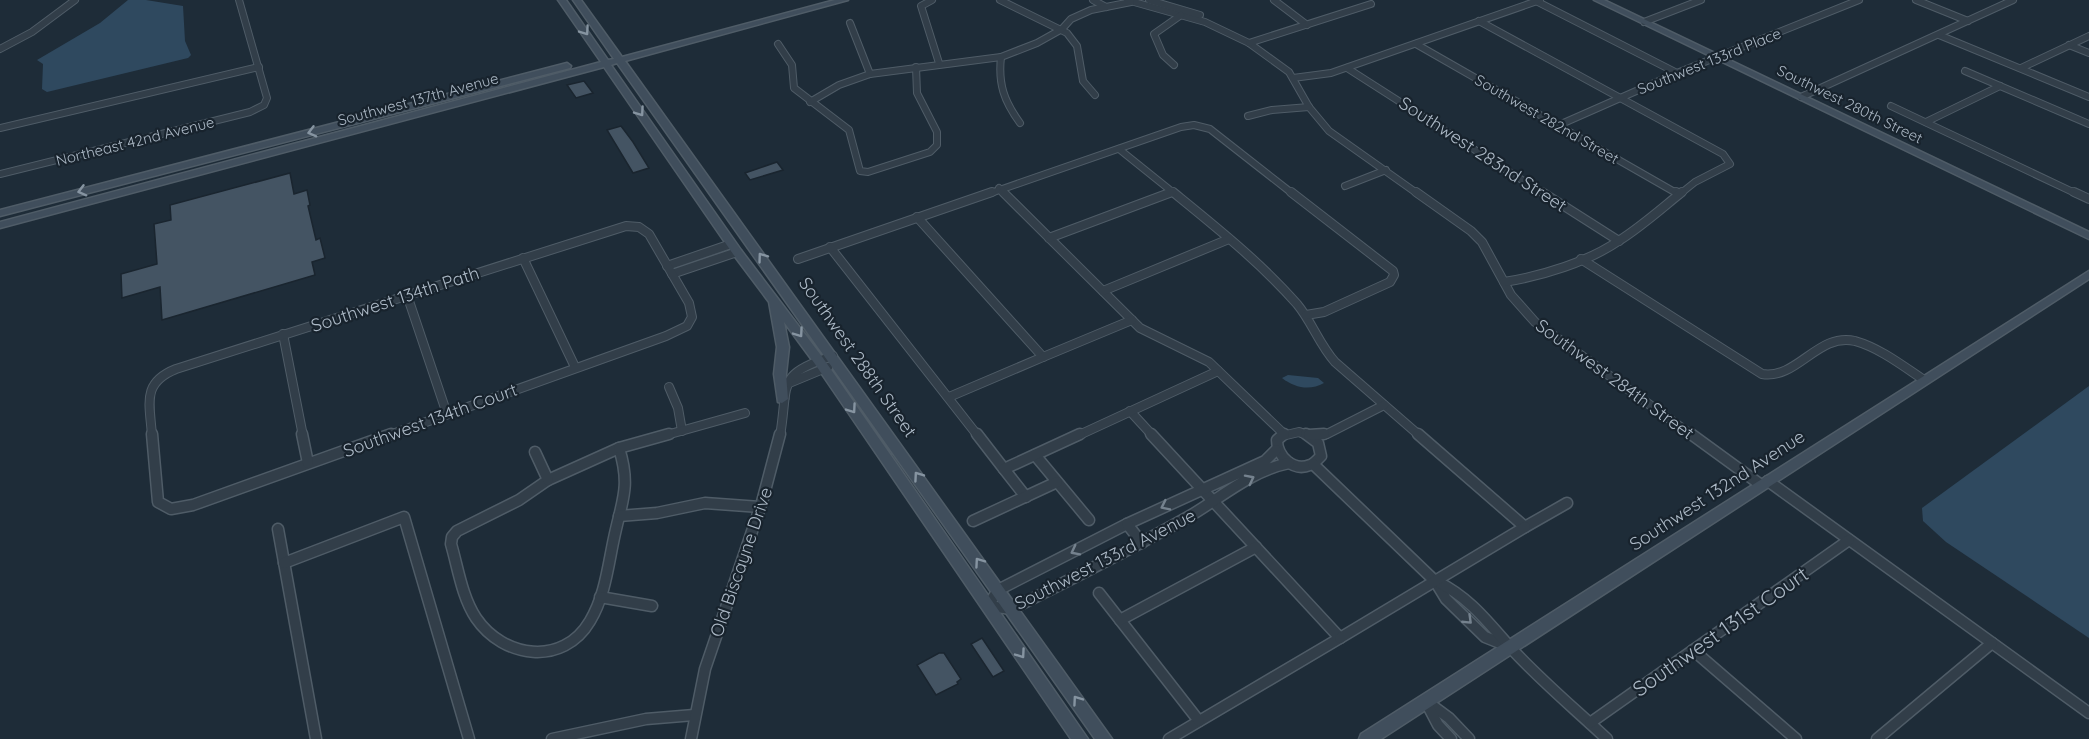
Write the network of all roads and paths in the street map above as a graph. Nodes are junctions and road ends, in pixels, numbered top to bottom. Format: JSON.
{"nodes":[{"id":1,"x":75,"y":0,"type":"edge"},
{"id":2,"x":239,"y":0,"type":"edge"},
{"id":3,"x":562,"y":0,"type":"edge"},
{"id":4,"x":577,"y":0,"type":"edge"},
{"id":5,"x":821,"y":0,"type":"edge"},
{"id":6,"x":844,"y":0,"type":"edge"},
{"id":7,"x":932,"y":0,"type":"edge"},
{"id":8,"x":999,"y":0,"type":"edge"},
{"id":9,"x":1093,"y":0,"type":"edge"},
{"id":10,"x":1149,"y":0,"type":"edge"},
{"id":11,"x":1274,"y":0,"type":"edge"},
{"id":12,"x":1365,"y":0,"type":"edge"},
{"id":13,"x":1598,"y":0,"type":"edge"},
{"id":14,"x":1701,"y":0,"type":"edge"},
{"id":15,"x":1859,"y":0,"type":"edge"},
{"id":16,"x":1916,"y":0,"type":"edge"},
{"id":17,"x":2013,"y":0,"type":"edge"},
{"id":18,"x":1132,"y":1,"type":"edge"},
{"id":19,"x":1538,"y":1,"type":"edge"},
{"id":20,"x":1107,"y":8,"type":"junction"},
{"id":21,"x":1186,"y":11,"type":"junction"},
{"id":22,"x":1180,"y":16,"type":"junction"},
{"id":23,"x":1479,"y":21,"type":"junction"},
{"id":24,"x":1968,"y":21,"type":"junction"},
{"id":25,"x":1644,"y":22,"type":"junction"},
{"id":26,"x":850,"y":23,"type":"dead end"},
{"id":27,"x":1307,"y":25,"type":"junction"},
{"id":28,"x":735,"y":26,"type":"junction"},
{"id":29,"x":1062,"y":29,"type":"junction"},
{"id":30,"x":1940,"y":35,"type":"junction"},
{"id":31,"x":2089,"y":36,"type":"edge"},
{"id":32,"x":1249,"y":43,"type":"junction"},
{"id":33,"x":778,"y":44,"type":"dead end"},
{"id":34,"x":1416,"y":44,"type":"junction"},
{"id":35,"x":2069,"y":45,"type":"junction"},
{"id":36,"x":0,"y":48,"type":"edge"},
{"id":37,"x":2089,"y":53,"type":"edge"},
{"id":38,"x":618,"y":57,"type":"junction"},
{"id":39,"x":1000,"y":57,"type":"junction"},
{"id":40,"x":1718,"y":57,"type":"junction"},
{"id":41,"x":605,"y":60,"type":"junction"},
{"id":42,"x":939,"y":63,"type":"junction"},
{"id":43,"x":1174,"y":65,"type":"dead end"},
{"id":44,"x":259,"y":67,"type":"junction"},
{"id":45,"x":916,"y":67,"type":"junction"},
{"id":46,"x":1347,"y":68,"type":"junction"},
{"id":47,"x":2021,"y":68,"type":"junction"},
{"id":48,"x":1965,"y":71,"type":"dead end"},
{"id":49,"x":1677,"y":73,"type":"junction"},
{"id":50,"x":870,"y":74,"type":"junction"},
{"id":51,"x":1293,"y":78,"type":"junction"},
{"id":52,"x":2000,"y":86,"type":"junction"},
{"id":53,"x":1095,"y":95,"type":"dead end"},
{"id":54,"x":1801,"y":97,"type":"junction"},
{"id":55,"x":2089,"y":97,"type":"edge"},
{"id":56,"x":1620,"y":98,"type":"junction"},
{"id":57,"x":810,"y":102,"type":"junction"},
{"id":58,"x":1891,"y":106,"type":"dead end"},
{"id":59,"x":1309,"y":107,"type":"junction"},
{"id":60,"x":1248,"y":116,"type":"dead end"},
{"id":61,"x":1926,"y":122,"type":"junction"},
{"id":62,"x":1020,"y":123,"type":"dead end"},
{"id":63,"x":2089,"y":124,"type":"edge"},
{"id":64,"x":1559,"y":125,"type":"junction"},
{"id":65,"x":0,"y":128,"type":"edge"},
{"id":66,"x":244,"y":149,"type":"junction"},
{"id":67,"x":1119,"y":149,"type":"junction"},
{"id":68,"x":1386,"y":170,"type":"junction"},
{"id":69,"x":0,"y":174,"type":"edge"},
{"id":70,"x":1345,"y":186,"type":"dead end"},
{"id":71,"x":999,"y":188,"type":"junction"},
{"id":72,"x":1172,"y":192,"type":"junction"},
{"id":73,"x":1679,"y":194,"type":"junction"},
{"id":74,"x":2087,"y":196,"type":"edge"},
{"id":75,"x":98,"y":200,"type":"junction"},
{"id":76,"x":0,"y":213,"type":"edge"},
{"id":77,"x":917,"y":217,"type":"junction"},
{"id":78,"x":0,"y":225,"type":"edge"},
{"id":79,"x":2089,"y":236,"type":"edge"},
{"id":80,"x":1049,"y":238,"type":"junction"},
{"id":81,"x":1229,"y":239,"type":"junction"},
{"id":82,"x":1619,"y":241,"type":"junction"},
{"id":83,"x":830,"y":247,"type":"junction"},
{"id":84,"x":734,"y":248,"type":"junction"},
{"id":85,"x":523,"y":258,"type":"junction"},
{"id":86,"x":798,"y":259,"type":"dead end"},
{"id":87,"x":1581,"y":259,"type":"junction"},
{"id":88,"x":667,"y":266,"type":"junction"},
{"id":89,"x":672,"y":274,"type":"junction"},
{"id":90,"x":2089,"y":274,"type":"edge"},
{"id":91,"x":1504,"y":282,"type":"junction"},
{"id":92,"x":1103,"y":291,"type":"junction"},
{"id":93,"x":407,"y":295,"type":"junction"},
{"id":94,"x":773,"y":299,"type":"junction"},
{"id":95,"x":1306,"y":315,"type":"junction"},
{"id":96,"x":1132,"y":320,"type":"junction"},
{"id":97,"x":283,"y":334,"type":"junction"},
{"id":98,"x":1043,"y":357,"type":"junction"},
{"id":99,"x":835,"y":359,"type":"junction"},
{"id":100,"x":821,"y":365,"type":"junction"},
{"id":101,"x":575,"y":368,"type":"junction"},
{"id":102,"x":1218,"y":370,"type":"junction"},
{"id":103,"x":1924,"y":380,"type":"junction"},
{"id":104,"x":669,"y":387,"type":"dead end"},
{"id":105,"x":949,"y":398,"type":"junction"},
{"id":106,"x":782,"y":399,"type":"junction"},
{"id":107,"x":1384,"y":405,"type":"junction"},
{"id":108,"x":1130,"y":411,"type":"junction"},
{"id":109,"x":746,"y":413,"type":"dead end"},
{"id":110,"x":447,"y":414,"type":"junction"},
{"id":111,"x":682,"y":430,"type":"junction"},
{"id":112,"x":1284,"y":434,"type":"junction"},
{"id":113,"x":1327,"y":434,"type":"junction"},
{"id":114,"x":1309,"y":435,"type":"junction"},
{"id":115,"x":896,"y":445,"type":"junction"},
{"id":116,"x":1321,"y":446,"type":"junction"},
{"id":117,"x":619,"y":448,"type":"junction"},
{"id":118,"x":1276,"y":450,"type":"junction"},
{"id":119,"x":536,"y":452,"type":"dead end"},
{"id":120,"x":881,"y":452,"type":"junction"},
{"id":121,"x":1035,"y":455,"type":"junction"},
{"id":122,"x":308,"y":463,"type":"junction"},
{"id":123,"x":1289,"y":463,"type":"junction"},
{"id":124,"x":1313,"y":464,"type":"junction"},
{"id":125,"x":1004,"y":469,"type":"junction"},
{"id":126,"x":548,"y":480,"type":"junction"},
{"id":127,"x":1057,"y":482,"type":"junction"},
{"id":128,"x":1764,"y":483,"type":"junction"},
{"id":129,"x":1203,"y":490,"type":"junction"},
{"id":130,"x":1026,"y":497,"type":"junction"},
{"id":131,"x":1213,"y":501,"type":"junction"},
{"id":132,"x":1567,"y":503,"type":"dead end"},
{"id":133,"x":759,"y":507,"type":"junction"},
{"id":134,"x":171,"y":509,"type":"joint"},
{"id":135,"x":619,"y":516,"type":"junction"},
{"id":136,"x":1089,"y":520,"type":"dead end"},
{"id":137,"x":973,"y":521,"type":"dead end"},
{"id":138,"x":1127,"y":524,"type":"junction"},
{"id":139,"x":1525,"y":527,"type":"junction"},
{"id":140,"x":278,"y":529,"type":"dead end"},
{"id":141,"x":1849,"y":540,"type":"junction"},
{"id":142,"x":1142,"y":543,"type":"junction"},
{"id":143,"x":1256,"y":547,"type":"junction"},
{"id":144,"x":284,"y":563,"type":"junction"},
{"id":145,"x":1435,"y":581,"type":"junction"},
{"id":146,"x":998,"y":590,"type":"junction"},
{"id":147,"x":1099,"y":593,"type":"dead end"},
{"id":148,"x":600,"y":597,"type":"junction"},
{"id":149,"x":652,"y":606,"type":"dead end"},
{"id":150,"x":988,"y":606,"type":"junction"},
{"id":151,"x":1012,"y":609,"type":"junction"},
{"id":152,"x":1120,"y":620,"type":"junction"},
{"id":153,"x":1340,"y":638,"type":"junction"},
{"id":154,"x":1992,"y":643,"type":"junction"},
{"id":155,"x":1510,"y":647,"type":"junction"},
{"id":156,"x":1693,"y":650,"type":"junction"},
{"id":157,"x":1426,"y":701,"type":"junction"},
{"id":158,"x":2089,"y":713,"type":"edge"},
{"id":159,"x":694,"y":716,"type":"junction"},
{"id":160,"x":1199,"y":722,"type":"junction"},
{"id":161,"x":1590,"y":723,"type":"junction"},
{"id":162,"x":579,"y":736,"type":"edge"},
{"id":163,"x":316,"y":739,"type":"edge"},
{"id":164,"x":469,"y":739,"type":"edge"},
{"id":165,"x":552,"y":739,"type":"edge"},
{"id":166,"x":691,"y":739,"type":"edge"},
{"id":167,"x":1080,"y":739,"type":"edge"},
{"id":168,"x":1104,"y":739,"type":"edge"},
{"id":169,"x":1169,"y":739,"type":"edge"},
{"id":170,"x":1367,"y":739,"type":"edge"},
{"id":171,"x":1451,"y":739,"type":"edge"},
{"id":172,"x":1468,"y":739,"type":"edge"},
{"id":173,"x":1607,"y":739,"type":"edge"},
{"id":174,"x":1796,"y":739,"type":"edge"},
{"id":175,"x":1877,"y":739,"type":"edge"}],
"edges":[{"from":1,"to":36,"type":"street"},
{"from":2,"to":44,"type":"street"},
{"from":3,"to":41,"type":"main road","name":"Southwest 288th Street","one_way":true},
{"from":4,"to":38,"type":"main road","name":"Southwest 288th Street"},
{"from":5,"to":28,"type":"main road","name":"Southwest 137th Avenue"},
{"from":6,"to":28,"type":"main road","name":"Southwest 137th Avenue"},
{"from":7,"to":42,"type":"street"},
{"from":8,"to":29,"type":"street"},
{"from":9,"to":20,"type":"street"},
{"from":10,"to":21,"type":"street","name":"Southwest 284th Street"},
{"from":11,"to":27,"type":"street"},
{"from":12,"to":27,"type":"street"},
{"from":13,"to":25,"type":"main road","name":"Southwest 280th Street"},
{"from":14,"to":25,"type":"street"},
{"from":15,"to":40,"type":"street","name":"Southwest 133rd Place"},
{"from":16,"to":24,"type":"street"},
{"from":17,"to":24,"type":"street"},
{"from":18,"to":20,"type":"street"},
{"from":18,"to":22,"type":"street","name":"Southwest 284th Street"},
{"from":19,"to":23,"type":"street"},
{"from":19,"to":49,"type":"street"},
{"from":20,"to":29,"type":"street"},
{"from":21,"to":22,"type":"street"},
{"from":21,"to":32,"type":"street","name":"Southwest 284th Street"},
{"from":22,"to":32,"type":"street","name":"Southwest 284th Street"},
{"from":22,"to":43,"type":"street"},
{"from":23,"to":34,"type":"street"},
{"from":23,"to":56,"type":"street"},
{"from":24,"to":30,"type":"street"},
{"from":25,"to":40,"type":"main road","name":"Southwest 280th Street"},
{"from":26,"to":50,"type":"street"},
{"from":27,"to":32,"type":"street"},
{"from":28,"to":38,"type":"main road","name":"Southwest 137th Avenue"},
{"from":29,"to":39,"type":"street"},
{"from":29,"to":53,"type":"street"},
{"from":30,"to":47,"type":"street"},
{"from":30,"to":54,"type":"street"},
{"from":31,"to":35,"type":"street"},
{"from":32,"to":51,"type":"street","name":"Southwest 284th Street"},
{"from":33,"to":57,"type":"street"},
{"from":34,"to":46,"type":"street"},
{"from":34,"to":64,"type":"street","name":"Southwest 282nd Street"},
{"from":35,"to":37,"type":"street"},
{"from":35,"to":47,"type":"street"},
{"from":38,"to":41,"type":"main road","name":"Southwest 137th Avenue"},
{"from":99,"to":38,"type":"main road","name":"Southwest 288th Street","one_way":true},
{"from":39,"to":42,"type":"street"},
{"from":39,"to":62,"type":"street"},
{"from":40,"to":49,"type":"street","name":"Southwest 133rd Place"},
{"from":40,"to":54,"type":"main road","name":"Southwest 280th Street"},
{"from":41,"to":66,"type":"main road","name":"Southwest 137th Avenue","one_way":true},
{"from":41,"to":75,"type":"main road","name":"Southwest 137th Avenue"},
{"from":41,"to":84,"type":"main road","name":"Southwest 288th Street","one_way":true},
{"from":42,"to":45,"type":"street"},
{"from":44,"to":65,"type":"street"},
{"from":44,"to":69,"type":"street","name":"Northeast 42nd Avenue"},
{"from":45,"to":50,"type":"street"},
{"from":45,"to":57,"type":"street"},
{"from":46,"to":51,"type":"street"},
{"from":46,"to":82,"type":"street","name":"Southwest 283nd Street"},
{"from":47,"to":55,"type":"street"},
{"from":48,"to":52,"type":"street"},
{"from":49,"to":56,"type":"street","name":"Southwest 133rd Place"},
{"from":50,"to":57,"type":"street"},
{"from":51,"to":59,"type":"street","name":"Southwest 284th Street"},
{"from":52,"to":61,"type":"street"},
{"from":52,"to":63,"type":"street"},
{"from":54,"to":79,"type":"main road","name":"Southwest 280th Street"},
{"from":56,"to":64,"type":"street","name":"Southwest 133rd Place"},
{"from":56,"to":73,"type":"street"},
{"from":58,"to":61,"type":"street"},
{"from":59,"to":60,"type":"street"},
{"from":59,"to":68,"type":"street","name":"Southwest 284th Street"},
{"from":61,"to":74,"type":"street"},
{"from":64,"to":73,"type":"street","name":"Southwest 282nd Street"},
{"from":66,"to":75,"type":"main road"},
{"from":66,"to":76,"type":"main road","name":"Southwest 137th Avenue","one_way":true},
{"from":67,"to":71,"type":"street"},
{"from":67,"to":72,"type":"street"},
{"from":67,"to":95,"type":"street"},
{"from":68,"to":70,"type":"street"},
{"from":68,"to":91,"type":"street","name":"Southwest 284th Street"},
{"from":71,"to":77,"type":"street"},
{"from":71,"to":80,"type":"street"},
{"from":72,"to":80,"type":"street"},
{"from":72,"to":81,"type":"street"},
{"from":73,"to":82,"type":"street"},
{"from":75,"to":78,"type":"main road","name":"Southwest 137th Avenue"},
{"from":77,"to":83,"type":"street"},
{"from":77,"to":98,"type":"street"},
{"from":80,"to":92,"type":"street"},
{"from":81,"to":92,"type":"street"},
{"from":81,"to":95,"type":"street"},
{"from":82,"to":87,"type":"street"},
{"from":83,"to":86,"type":"street"},
{"from":83,"to":105,"type":"street"},
{"from":84,"to":88,"type":"street"},
{"from":84,"to":89,"type":"street"},
{"from":84,"to":94,"type":"main road","name":"Southwest 288th Street"},
{"from":85,"to":88,"type":"street","name":"Southwest 134th Path"},
{"from":85,"to":93,"type":"street","name":"Southwest 134th Path"},
{"from":85,"to":101,"type":"street"},
{"from":87,"to":91,"type":"street"},
{"from":87,"to":103,"type":"street"},
{"from":88,"to":89,"type":"street"},
{"from":89,"to":101,"type":"street","name":"Southwest 134th Court"},
{"from":90,"to":103,"type":"main road","name":"Southwest 132nd Avenue"},
{"from":91,"to":128,"type":"street","name":"Southwest 284th Street"},
{"from":92,"to":96,"type":"street"},
{"from":93,"to":97,"type":"street","name":"Southwest 134th Path"},
{"from":93,"to":110,"type":"street"},
{"from":94,"to":100,"type":"main road","name":"Southwest 288th Street","one_way":true},
{"from":94,"to":106,"type":"main road"},
{"from":95,"to":107,"type":"street"},
{"from":96,"to":98,"type":"street"},
{"from":96,"to":102,"type":"street"},
{"from":97,"to":122,"type":"street"},
{"from":97,"to":134,"type":"street","name":"Southwest 134th Path"},
{"from":98,"to":105,"type":"street"},
{"from":99,"to":100,"type":"street","name":"Old Biscayne Drive"},
{"from":99,"to":115,"type":"main road","name":"Southwest 288th Street"},
{"from":100,"to":106,"type":"street","name":"Old Biscayne Drive"},
{"from":100,"to":120,"type":"main road","name":"Southwest 288th Street","one_way":true},
{"from":101,"to":110,"type":"street","name":"Southwest 134th Court"},
{"from":102,"to":108,"type":"street"},
{"from":102,"to":112,"type":"street"},
{"from":103,"to":128,"type":"main road","name":"Southwest 132nd Avenue"},
{"from":104,"to":111,"type":"street"},
{"from":105,"to":125,"type":"street"},
{"from":106,"to":133,"type":"street","name":"Old Biscayne Drive"},
{"from":107,"to":113,"type":"street"},
{"from":107,"to":139,"type":"street"},
{"from":108,"to":121,"type":"street"},
{"from":108,"to":129,"type":"street"},
{"from":109,"to":111,"type":"street"},
{"from":110,"to":122,"type":"street","name":"Southwest 134th Court"},
{"from":111,"to":117,"type":"street"},
{"from":112,"to":114,"type":"street"},
{"from":112,"to":118,"type":"street"},
{"from":113,"to":114,"type":"street"},
{"from":113,"to":116,"type":"street"},
{"from":114,"to":116,"type":"street"},
{"from":115,"to":120,"type":"main road"},
{"from":146,"to":115,"type":"main road","name":"Southwest 288th Street","one_way":true},
{"from":116,"to":124,"type":"street"},
{"from":117,"to":126,"type":"street"},
{"from":117,"to":135,"type":"street"},
{"from":118,"to":123,"type":"street"},
{"from":118,"to":129,"type":"street","name":"Southwest 133rd Avenue"},
{"from":119,"to":126,"type":"street"},
{"from":120,"to":150,"type":"main road","name":"Southwest 288th Street"},
{"from":121,"to":125,"type":"street"},
{"from":121,"to":127,"type":"street"},
{"from":122,"to":134,"type":"street","name":"Southwest 134th Court"},
{"from":123,"to":124,"type":"street"},
{"from":131,"to":123,"type":"street","name":"Southwest 133rd Avenue","one_way":true},
{"from":124,"to":145,"type":"street"},
{"from":125,"to":130,"type":"street"},
{"from":126,"to":148,"type":"street"},
{"from":127,"to":130,"type":"street"},
{"from":127,"to":136,"type":"street"},
{"from":128,"to":141,"type":"street","name":"Southwest 284th Street"},
{"from":128,"to":155,"type":"main road","name":"Southwest 132nd Avenue"},
{"from":129,"to":131,"type":"street"},
{"from":129,"to":138,"type":"street","name":"Southwest 133rd Avenue","one_way":true},
{"from":130,"to":137,"type":"street"},
{"from":131,"to":142,"type":"street","name":"Southwest 133rd Avenue"},
{"from":131,"to":143,"type":"street"},
{"from":132,"to":139,"type":"street"},
{"from":133,"to":135,"type":"street"},
{"from":133,"to":159,"type":"street","name":"Old Biscayne Drive"},
{"from":135,"to":148,"type":"street"},
{"from":138,"to":142,"type":"street"},
{"from":138,"to":146,"type":"street","name":"Southwest 133rd Avenue","one_way":true},
{"from":139,"to":145,"type":"street"},
{"from":140,"to":144,"type":"street"},
{"from":141,"to":154,"type":"street","name":"Southwest 284th Street"},
{"from":141,"to":156,"type":"street","name":"Southwest 131st Court"},
{"from":142,"to":151,"type":"street","name":"Southwest 133rd Avenue"},
{"from":143,"to":152,"type":"street"},
{"from":143,"to":153,"type":"street"},
{"from":144,"to":163,"type":"street"},
{"from":144,"to":164,"type":"street"},
{"from":145,"to":153,"type":"street"},
{"from":145,"to":155,"type":"street"},
{"from":146,"to":150,"type":"street","name":"Southwest 133rd Avenue"},
{"from":146,"to":151,"type":"main road","name":"Southwest 288th Street"},
{"from":147,"to":152,"type":"street"},
{"from":148,"to":149,"type":"street"},
{"from":150,"to":151,"type":"street","name":"Southwest 133rd Avenue"},
{"from":150,"to":167,"type":"main road","name":"Southwest 288th Street","one_way":true},
{"from":168,"to":151,"type":"main road","name":"Southwest 288th Street","one_way":true},
{"from":152,"to":160,"type":"street"},
{"from":153,"to":160,"type":"street"},
{"from":154,"to":158,"type":"street","name":"Southwest 284th Street"},
{"from":154,"to":175,"type":"street"},
{"from":155,"to":157,"type":"main road","name":"Southwest 132nd Avenue"},
{"from":155,"to":161,"type":"street"},
{"from":156,"to":161,"type":"street","name":"Southwest 131st Court"},
{"from":156,"to":174,"type":"street"},
{"from":157,"to":170,"type":"main road","name":"Southwest 132nd Avenue"},
{"from":157,"to":171,"type":"street"},
{"from":157,"to":172,"type":"street"},
{"from":159,"to":162,"type":"street"},
{"from":159,"to":166,"type":"street","name":"Old Biscayne Drive"},
{"from":160,"to":169,"type":"street"},
{"from":161,"to":173,"type":"street"},
{"from":162,"to":165,"type":"street"}]}
